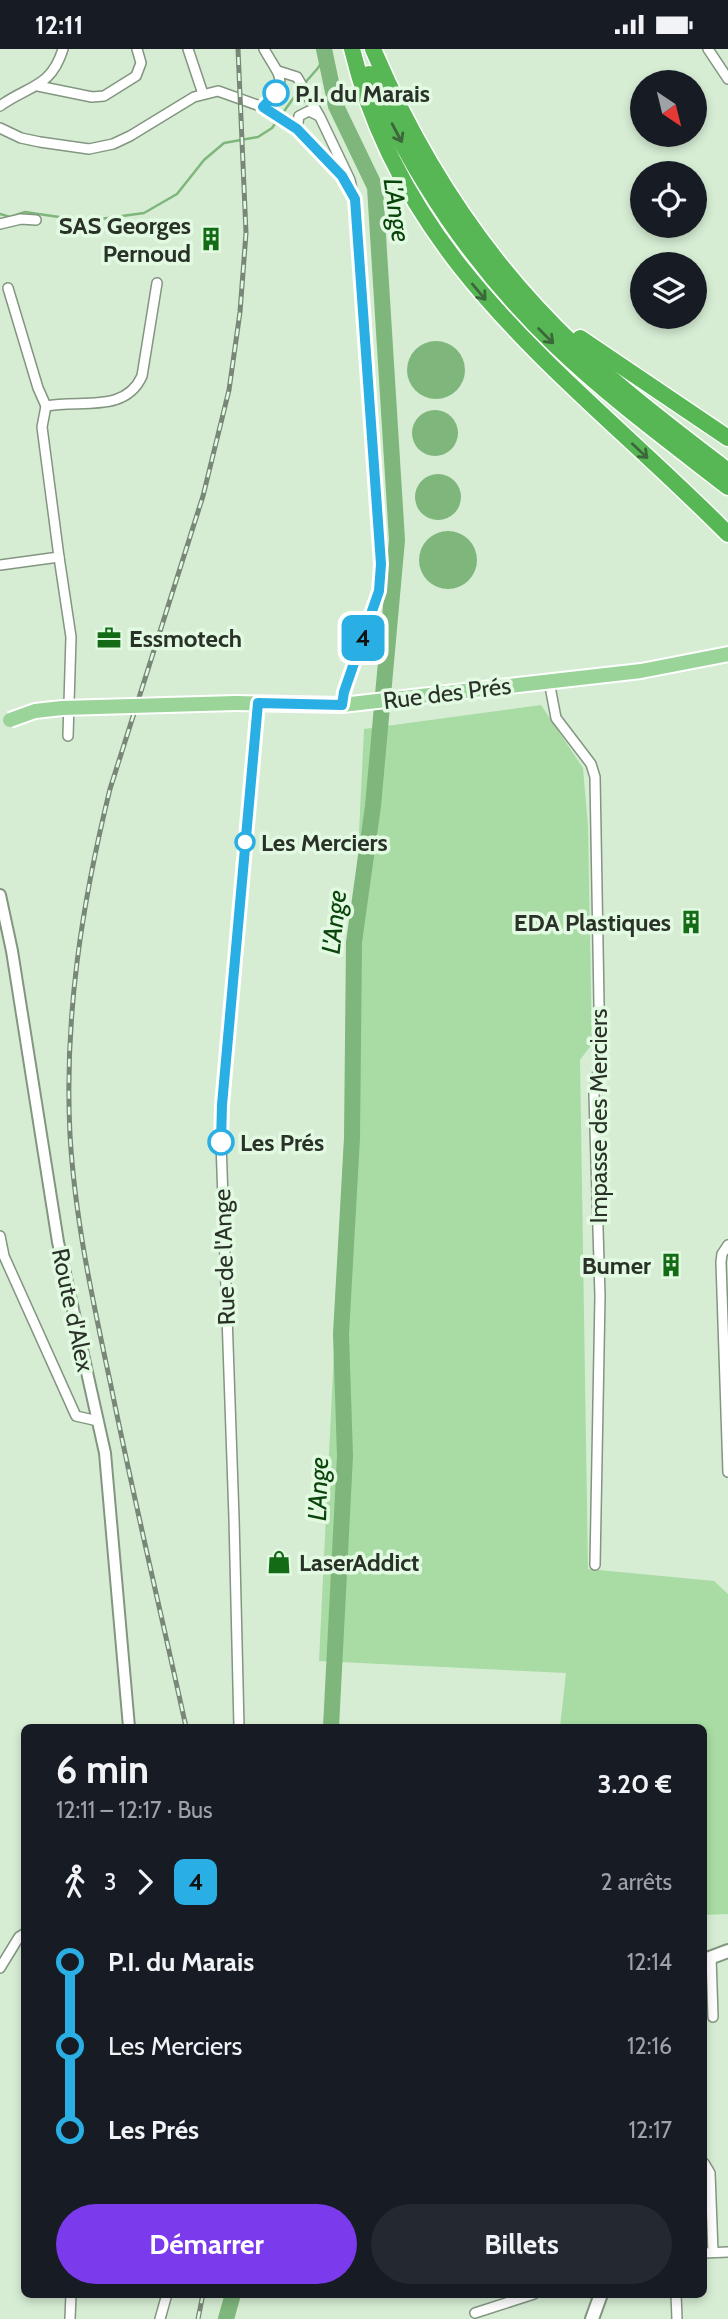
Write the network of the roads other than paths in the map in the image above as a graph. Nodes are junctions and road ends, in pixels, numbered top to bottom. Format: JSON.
{"nodes":[{"id":1,"x":63,"y":49,"type":"edge"},
{"id":2,"x":137,"y":49,"type":"edge"},
{"id":3,"x":188,"y":49,"type":"edge"},
{"id":4,"x":264,"y":49,"type":"edge"},
{"id":5,"x":352,"y":49,"type":"edge"},
{"id":6,"x":359,"y":49,"type":"edge"},
{"id":7,"x":373,"y":49,"type":"edge"},
{"id":8,"x":708,"y":49,"type":"edge"},
{"id":9,"x":278,"y":71,"type":"junction"},
{"id":10,"x":728,"y":79,"type":"edge"},
{"id":11,"x":38,"y":86,"type":"junction"},
{"id":12,"x":203,"y":94,"type":"junction"},
{"id":13,"x":0,"y":106,"type":"edge"},
{"id":14,"x":263,"y":107,"type":"junction"},
{"id":15,"x":320,"y":117,"type":"junction"},
{"id":16,"x":0,"y":128,"type":"edge"},
{"id":17,"x":297,"y":129,"type":"junction"},
{"id":18,"x":355,"y":199,"type":"junction"},
{"id":19,"x":36,"y":220,"type":"dead end"},
{"id":20,"x":0,"y":224,"type":"edge"},
{"id":21,"x":157,"y":283,"type":"dead end"},
{"id":22,"x":8,"y":288,"type":"dead end"},
{"id":23,"x":530,"y":300,"type":"junction"},
{"id":24,"x":46,"y":407,"type":"junction"},
{"id":25,"x":728,"y":438,"type":"edge"},
{"id":26,"x":728,"y":471,"type":"edge"},
{"id":27,"x":728,"y":487,"type":"edge"},
{"id":28,"x":728,"y":534,"type":"edge"},
{"id":29,"x":59,"y":557,"type":"junction"},
{"id":30,"x":0,"y":565,"type":"edge"},
{"id":31,"x":728,"y":655,"type":"edge"},
{"id":32,"x":549,"y":681,"type":"junction"},
{"id":33,"x":258,"y":703,"type":"junction"},
{"id":34,"x":342,"y":705,"type":"junction"},
{"id":35,"x":5,"y":723,"type":"edge"},
{"id":36,"x":68,"y":736,"type":"dead end"},
{"id":37,"x":0,"y":895,"type":"edge"},
{"id":38,"x":0,"y":1236,"type":"edge"},
{"id":39,"x":728,"y":1245,"type":"edge"},
{"id":40,"x":98,"y":1421,"type":"junction"},
{"id":41,"x":728,"y":1472,"type":"edge"},
{"id":42,"x":595,"y":1565,"type":"dead end"},
{"id":43,"x":129,"y":1724,"type":"edge"},
{"id":44,"x":239,"y":1724,"type":"edge"},
{"id":45,"x":21,"y":1936,"type":"edge"},
{"id":46,"x":728,"y":1951,"type":"edge"},
{"id":47,"x":707,"y":1958,"type":"edge"},
{"id":48,"x":0,"y":1968,"type":"edge"},
{"id":49,"x":713,"y":2017,"type":"dead end"},
{"id":50,"x":707,"y":2168,"type":"edge"},
{"id":51,"x":708,"y":2252,"type":"edge"},
{"id":52,"x":728,"y":2252,"type":"edge"},
{"id":53,"x":71,"y":2298,"type":"edge"},
{"id":54,"x":166,"y":2298,"type":"edge"},
{"id":55,"x":522,"y":2298,"type":"edge"},
{"id":56,"x":600,"y":2298,"type":"edge"},
{"id":57,"x":676,"y":2298,"type":"edge"},
{"id":58,"x":475,"y":2313,"type":"dead end"},
{"id":59,"x":70,"y":2319,"type":"edge"},
{"id":60,"x":160,"y":2319,"type":"edge"},
{"id":61,"x":592,"y":2319,"type":"edge"},
{"id":62,"x":677,"y":2319,"type":"edge"}],
"edges":[{"from":1,"to":11,"type":"street"},
{"from":2,"to":11,"type":"street"},
{"from":3,"to":12,"type":"street"},
{"from":4,"to":9,"type":"street"},
{"from":5,"to":28,"type":"highway","one_way":true},
{"from":6,"to":27,"type":"highway","one_way":true},
{"from":7,"to":23,"type":"highway"},
{"from":8,"to":10,"type":"street"},
{"from":9,"to":14,"type":"street"},
{"from":9,"to":15,"type":"street"},
{"from":11,"to":13,"type":"street"},
{"from":12,"to":14,"type":"street"},
{"from":12,"to":16,"type":"street"},
{"from":14,"to":17,"type":"street"},
{"from":15,"to":17,"type":"street"},
{"from":15,"to":18,"type":"street"},
{"from":17,"to":18,"type":"street"},
{"from":18,"to":34,"type":"street"},
{"from":19,"to":20,"type":"street"},
{"from":21,"to":24,"type":"street"},
{"from":22,"to":24,"type":"street"},
{"from":23,"to":25,"type":"highway"},
{"from":23,"to":26,"type":"highway"},
{"from":24,"to":29,"type":"street"},
{"from":29,"to":30,"type":"street"},
{"from":29,"to":36,"type":"street"},
{"from":31,"to":32,"type":"main road","name":"Rue des Prés"},
{"from":32,"to":34,"type":"main road","name":"Rue des Prés"},
{"from":32,"to":42,"type":"street","name":"Impasse des Merciers"},
{"from":33,"to":34,"type":"main road","name":"Rue des Prés"},
{"from":33,"to":35,"type":"main road","name":"Rue des Prés","bridge":true},
{"from":33,"to":44,"type":"street","name":"Rue de l'Ange"},
{"from":37,"to":40,"type":"street","name":"Route d'Alex"},
{"from":38,"to":40,"type":"street"},
{"from":39,"to":41,"type":"street"},
{"from":40,"to":43,"type":"street","name":"Route d'Alex"},
{"from":45,"to":48,"type":"street"},
{"from":46,"to":47,"type":"main road"},
{"from":47,"to":49,"type":"street"},
{"from":50,"to":51,"type":"street"},
{"from":51,"to":52,"type":"street"},
{"from":53,"to":59,"type":"street"},
{"from":54,"to":60,"type":"street"},
{"from":55,"to":58,"type":"street"},
{"from":56,"to":61,"type":"main road"},
{"from":57,"to":62,"type":"street"}]}
